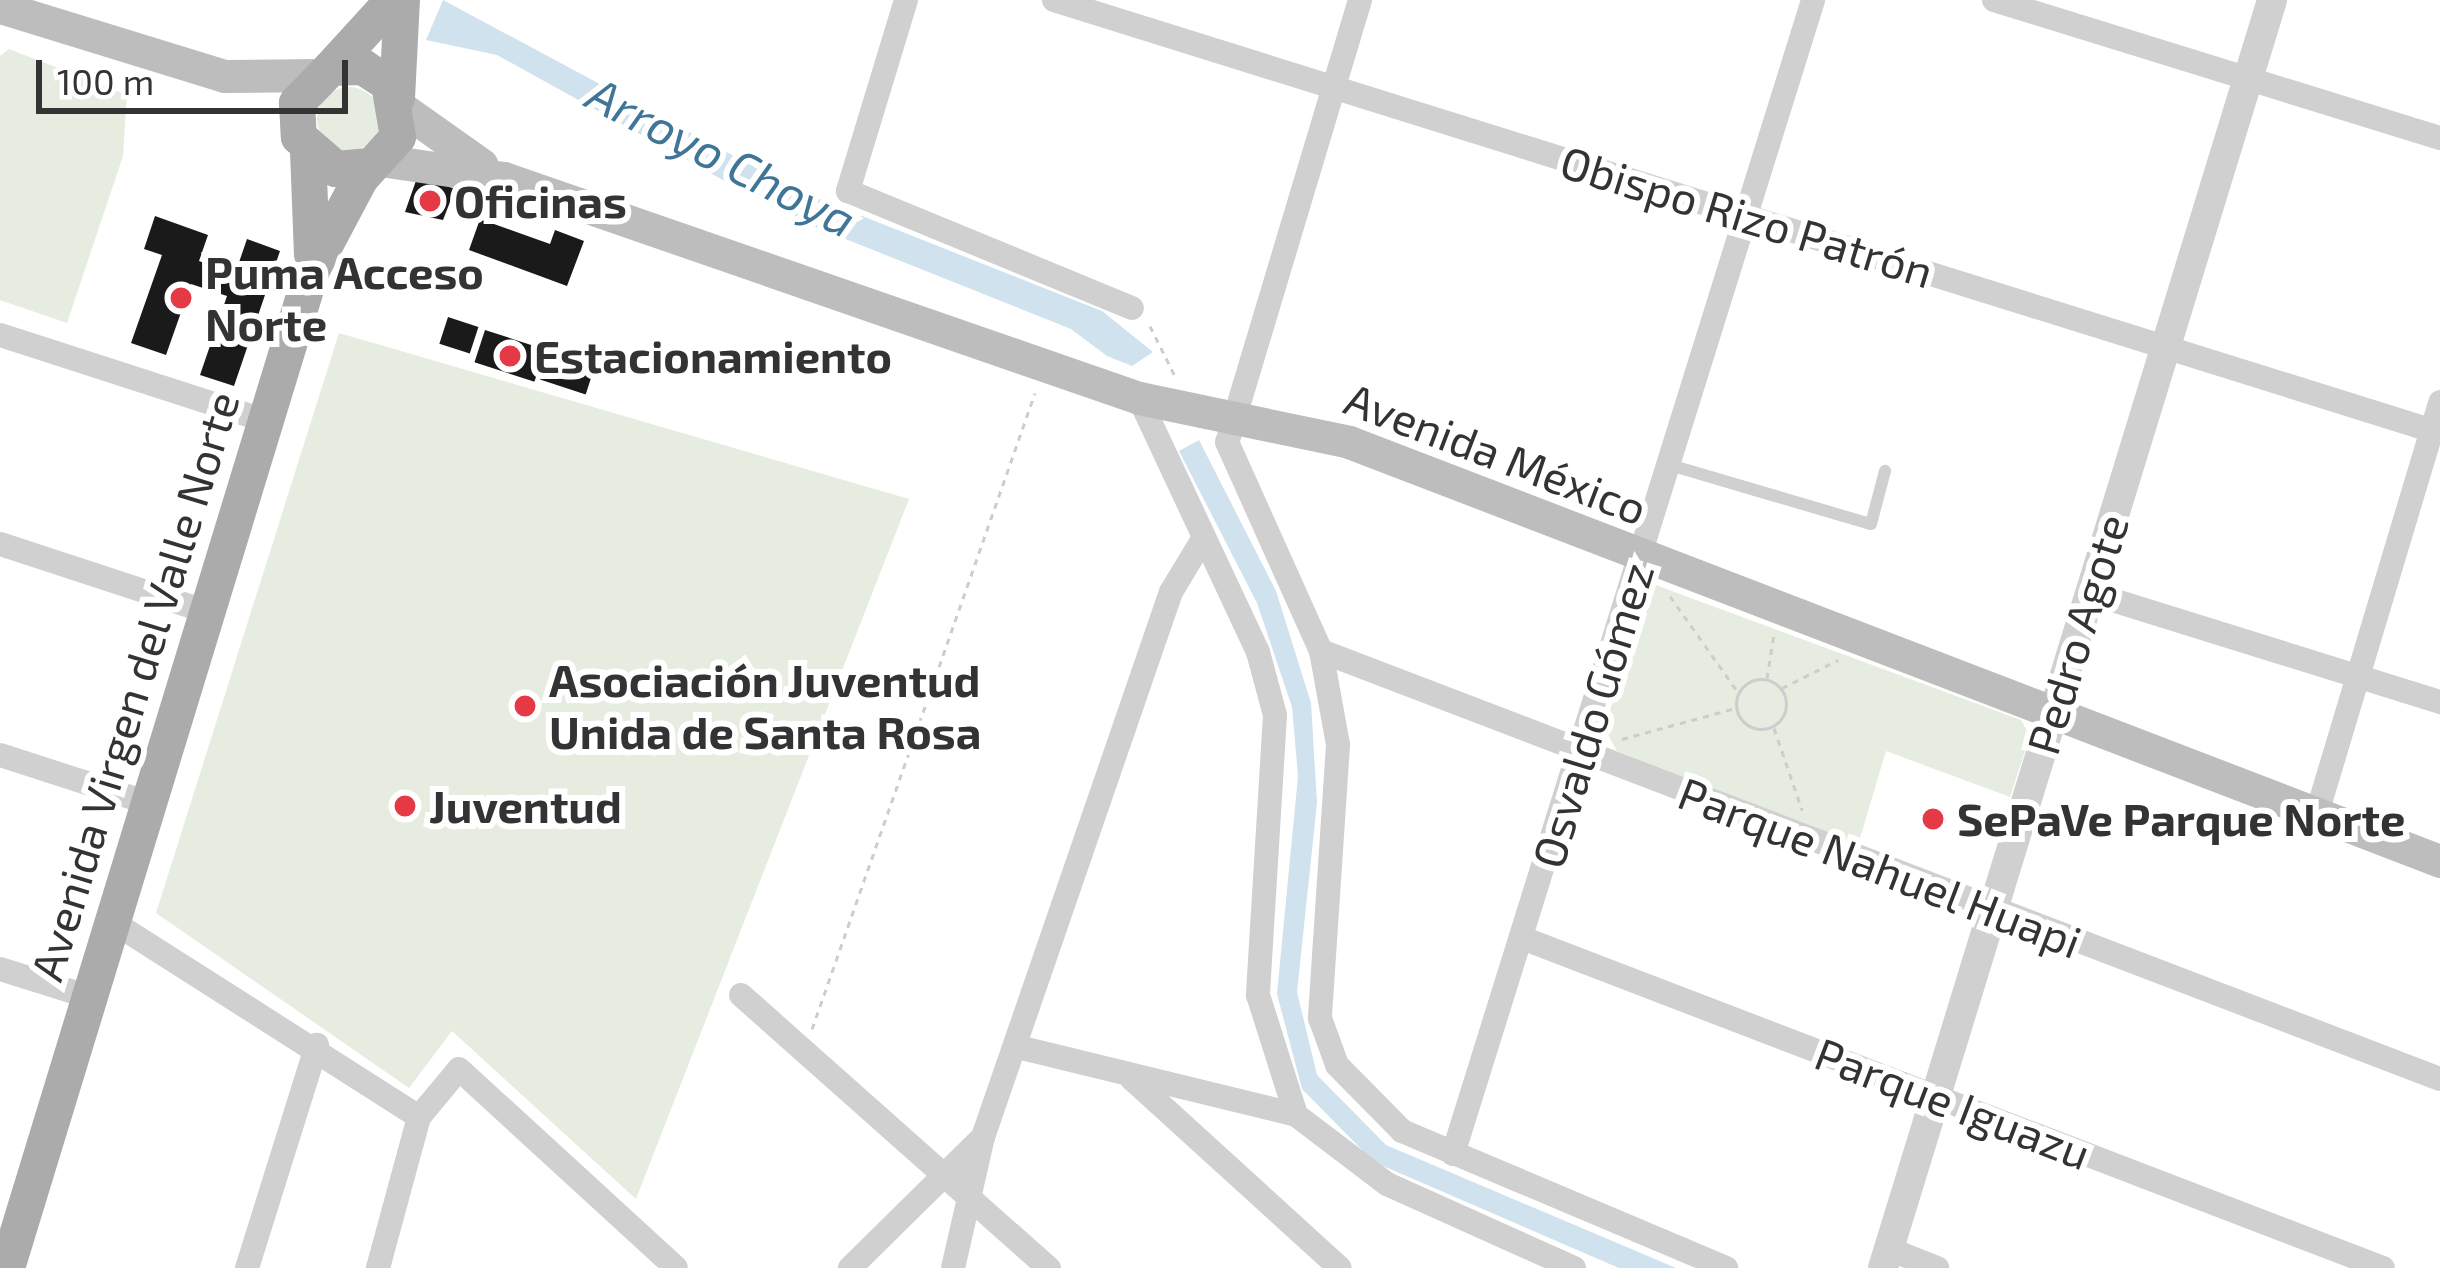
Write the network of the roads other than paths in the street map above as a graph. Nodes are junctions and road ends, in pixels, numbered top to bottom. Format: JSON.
{"nodes":[{"id":1,"x":393,"y":0,"type":"edge"},
{"id":2,"x":402,"y":0,"type":"edge"},
{"id":3,"x":906,"y":0,"type":"edge"},
{"id":4,"x":1054,"y":0,"type":"edge"},
{"id":5,"x":1360,"y":0,"type":"edge"},
{"id":6,"x":1813,"y":0,"type":"edge"},
{"id":7,"x":1994,"y":0,"type":"edge"},
{"id":8,"x":2272,"y":0,"type":"edge"},
{"id":9,"x":0,"y":7,"type":"edge"},
{"id":10,"x":323,"y":72,"type":"junction"},
{"id":11,"x":224,"y":76,"type":"junction"},
{"id":12,"x":2248,"y":79,"type":"junction"},
{"id":13,"x":1333,"y":87,"type":"junction"},
{"id":14,"x":399,"y":102,"type":"junction"},
{"id":15,"x":2440,"y":139,"type":"edge"},
{"id":16,"x":303,"y":144,"type":"junction"},
{"id":17,"x":375,"y":163,"type":"junction"},
{"id":18,"x":504,"y":178,"type":"junction"},
{"id":19,"x":1747,"y":215,"type":"junction"},
{"id":20,"x":312,"y":270,"type":"junction"},
{"id":21,"x":1132,"y":308,"type":"road end"},
{"id":22,"x":0,"y":335,"type":"edge"},
{"id":23,"x":2166,"y":346,"type":"junction"},
{"id":24,"x":1138,"y":398,"type":"junction"},
{"id":25,"x":2440,"y":402,"type":"edge"},
{"id":26,"x":1232,"y":417,"type":"junction"},
{"id":27,"x":266,"y":421,"type":"junction"},
{"id":28,"x":2436,"y":432,"type":"edge"},
{"id":29,"x":1670,"y":465,"type":"junction"},
{"id":30,"x":1885,"y":472,"type":"dead end"},
{"id":31,"x":1203,"y":539,"type":"junction"},
{"id":32,"x":0,"y":544,"type":"edge"},
{"id":33,"x":1642,"y":555,"type":"junction"},
{"id":34,"x":2090,"y":593,"type":"junction"},
{"id":35,"x":208,"y":612,"type":"junction"},
{"id":36,"x":1321,"y":652,"type":"junction"},
{"id":37,"x":2361,"y":676,"type":"junction"},
{"id":38,"x":2440,"y":701,"type":"edge"},
{"id":39,"x":2051,"y":716,"type":"junction"},
{"id":40,"x":1580,"y":751,"type":"junction"},
{"id":41,"x":0,"y":755,"type":"edge"},
{"id":42,"x":149,"y":803,"type":"junction"},
{"id":43,"x":2317,"y":814,"type":"junction"},
{"id":44,"x":2440,"y":861,"type":"edge"},
{"id":45,"x":1991,"y":909,"type":"junction"},
{"id":46,"x":113,"y":922,"type":"junction"},
{"id":47,"x":1522,"y":938,"type":"junction"},
{"id":48,"x":0,"y":969,"type":"edge"},
{"id":49,"x":741,"y":995,"type":"dead end"},
{"id":50,"x":90,"y":997,"type":"junction"},
{"id":51,"x":317,"y":1045,"type":"junction"},
{"id":52,"x":1022,"y":1048,"type":"junction"},
{"id":53,"x":1130,"y":1077,"type":"junction"},
{"id":54,"x":2440,"y":1079,"type":"edge"},
{"id":55,"x":1934,"y":1095,"type":"junction"},
{"id":56,"x":1296,"y":1115,"type":"junction"},
{"id":57,"x":419,"y":1118,"type":"junction"},
{"id":58,"x":983,"y":1137,"type":"junction"},
{"id":59,"x":1453,"y":1154,"type":"junction"},
{"id":60,"x":943,"y":1179,"type":"junction"},
{"id":61,"x":974,"y":1200,"type":"junction"},
{"id":62,"x":1886,"y":1258,"type":"edge"},
{"id":63,"x":384,"y":1264,"type":"edge"},
{"id":64,"x":7,"y":1268,"type":"edge"},
{"id":65,"x":247,"y":1268,"type":"edge"},
{"id":66,"x":676,"y":1268,"type":"edge"},
{"id":67,"x":850,"y":1268,"type":"edge"},
{"id":68,"x":953,"y":1268,"type":"edge"},
{"id":69,"x":1049,"y":1268,"type":"edge"},
{"id":70,"x":1340,"y":1268,"type":"edge"},
{"id":71,"x":1574,"y":1268,"type":"edge"},
{"id":72,"x":1726,"y":1268,"type":"edge"},
{"id":73,"x":1937,"y":1268,"type":"edge"},
{"id":74,"x":2384,"y":1268,"type":"edge"}],
"edges":[{"from":1,"to":10,"type":"main road"},
{"from":2,"to":14,"type":"main road"},
{"from":3,"to":21,"type":"street"},
{"from":4,"to":13,"type":"street","name":"Obispo Rizo Patrón"},
{"from":5,"to":13,"type":"street"},
{"from":6,"to":19,"type":"street","name":"Osvaldo Gómez"},
{"from":7,"to":12,"type":"street"},
{"from":8,"to":12,"type":"street","name":"Pedro Agote"},
{"from":9,"to":11,"type":"main road"},
{"from":10,"to":11,"type":"main road"},
{"from":10,"to":14,"type":"main road"},
{"from":10,"to":16,"type":"main road"},
{"from":11,"to":16,"type":"main road"},
{"from":12,"to":15,"type":"street"},
{"from":12,"to":23,"type":"street","name":"Pedro Agote"},
{"from":13,"to":19,"type":"street","name":"Obispo Rizo Patrón"},
{"from":13,"to":26,"type":"street"},
{"from":14,"to":17,"type":"main road"},
{"from":14,"to":18,"type":"main road","name":"Avenida México"},
{"from":16,"to":17,"type":"main road"},
{"from":16,"to":20,"type":"main road","name":"Avenida Virgen del Valle Norte"},
{"from":17,"to":18,"type":"main road","name":"Avenida México"},
{"from":17,"to":20,"type":"main road","name":"Avenida Virgen del Valle Norte"},
{"from":18,"to":24,"type":"main road","name":"Avenida México"},
{"from":19,"to":23,"type":"street","name":"Obispo Rizo Patrón"},
{"from":19,"to":29,"type":"street","name":"Osvaldo Gómez"},
{"from":20,"to":27,"type":"main road","name":"Avenida Virgen del Valle Norte"},
{"from":22,"to":27,"type":"street"},
{"from":23,"to":28,"type":"street","name":"Obispo Rizo Patrón"},
{"from":23,"to":34,"type":"street","name":"Pedro Agote"},
{"from":24,"to":26,"type":"main road","name":"Avenida México"},
{"from":24,"to":31,"type":"street"},
{"from":25,"to":28,"type":"street"},
{"from":26,"to":33,"type":"main road","name":"Avenida México"},
{"from":26,"to":36,"type":"street"},
{"from":27,"to":35,"type":"main road","name":"Avenida Virgen del Valle Norte"},
{"from":28,"to":37,"type":"street"},
{"from":29,"to":30,"type":"lane"},
{"from":29,"to":33,"type":"street","name":"Osvaldo Gómez"},
{"from":31,"to":52,"type":"street"},
{"from":31,"to":56,"type":"street"},
{"from":32,"to":35,"type":"street"},
{"from":33,"to":39,"type":"main road","name":"Avenida México"},
{"from":33,"to":40,"type":"street","name":"Osvaldo Gómez"},
{"from":34,"to":37,"type":"street"},
{"from":34,"to":39,"type":"street","name":"Pedro Agote"},
{"from":35,"to":42,"type":"main road","name":"Avenida Virgen del Valle Norte"},
{"from":36,"to":40,"type":"street","name":"Parque Nahuel Huapi"},
{"from":36,"to":59,"type":"street"},
{"from":37,"to":38,"type":"street"},
{"from":37,"to":43,"type":"street"},
{"from":39,"to":43,"type":"main road","name":"Avenida México"},
{"from":39,"to":45,"type":"street","name":"Pedro Agote"},
{"from":40,"to":45,"type":"street","name":"Parque Nahuel Huapi"},
{"from":40,"to":47,"type":"street","name":"Osvaldo Gómez"},
{"from":41,"to":42,"type":"street"},
{"from":42,"to":46,"type":"main road","name":"Avenida Virgen del Valle Norte"},
{"from":43,"to":44,"type":"main road","name":"Avenida México"},
{"from":45,"to":54,"type":"street","name":"Parque Nahuel Huapi"},
{"from":45,"to":55,"type":"street","name":"Pedro Agote"},
{"from":46,"to":50,"type":"main road","name":"Avenida Virgen del Valle Norte"},
{"from":46,"to":51,"type":"street"},
{"from":47,"to":55,"type":"street","name":"Parque Iguazu"},
{"from":47,"to":59,"type":"street","name":"Osvaldo Gómez"},
{"from":48,"to":50,"type":"street"},
{"from":49,"to":60,"type":"street"},
{"from":50,"to":64,"type":"main road","name":"Avenida Virgen del Valle Norte"},
{"from":51,"to":57,"type":"street"},
{"from":51,"to":65,"type":"street"},
{"from":52,"to":53,"type":"street"},
{"from":52,"to":58,"type":"street"},
{"from":53,"to":56,"type":"street"},
{"from":53,"to":70,"type":"street"},
{"from":55,"to":62,"type":"street","name":"Pedro Agote"},
{"from":55,"to":74,"type":"street","name":"Parque Iguazu"},
{"from":56,"to":71,"type":"street"},
{"from":57,"to":63,"type":"street"},
{"from":57,"to":66,"type":"street"},
{"from":58,"to":60,"type":"street"},
{"from":58,"to":61,"type":"street"},
{"from":59,"to":72,"type":"street"},
{"from":60,"to":61,"type":"street"},
{"from":60,"to":67,"type":"street"},
{"from":61,"to":68,"type":"street"},
{"from":61,"to":69,"type":"street"},
{"from":62,"to":73,"type":"street"}]}
